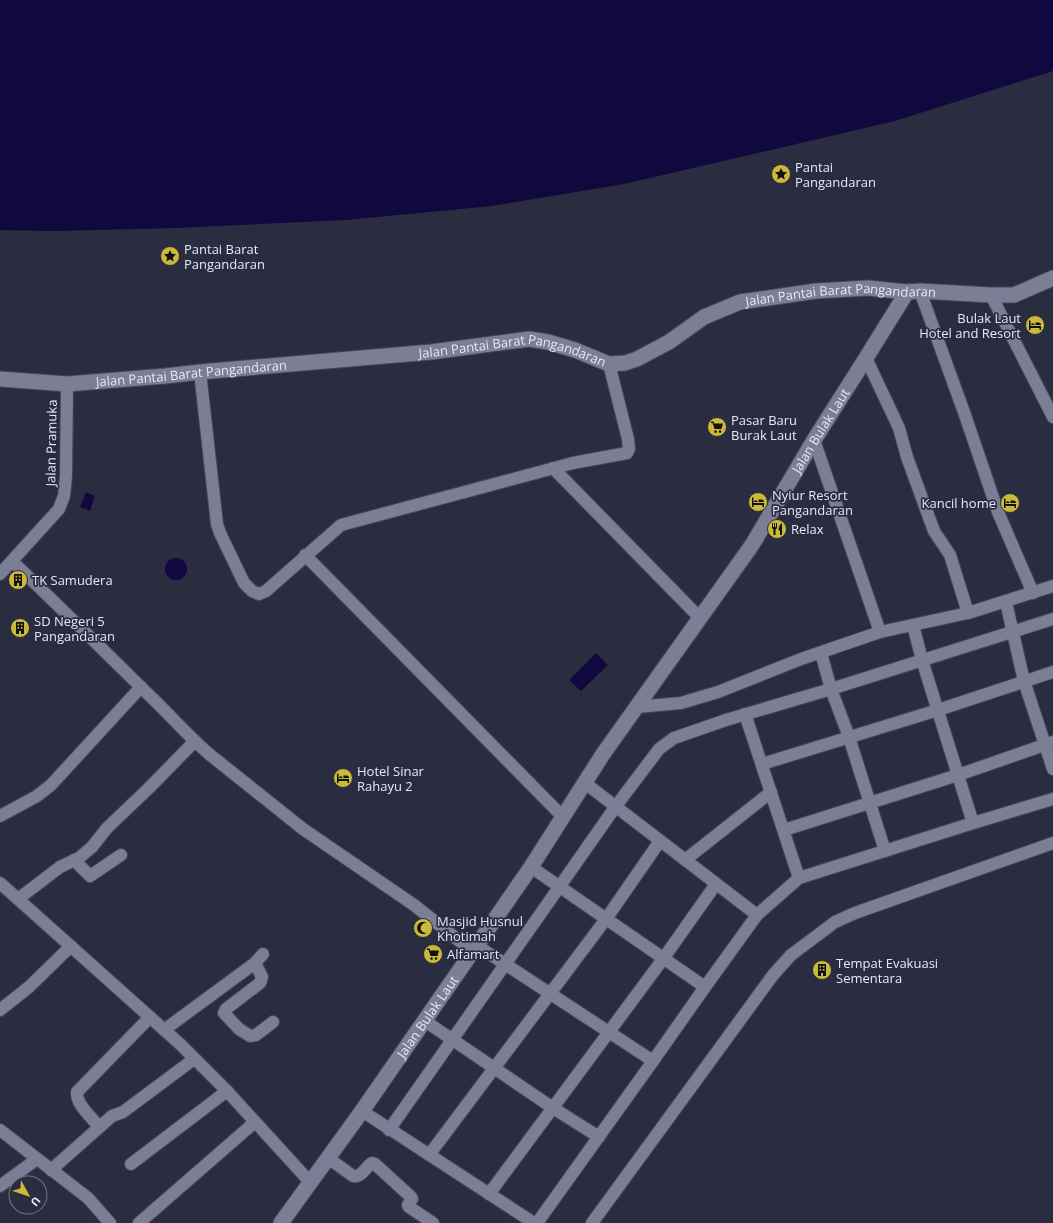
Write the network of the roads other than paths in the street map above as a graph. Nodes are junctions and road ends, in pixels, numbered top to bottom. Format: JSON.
{"nodes":[{"id":1,"x":1053,"y":278,"type":"edge"},
{"id":2,"x":913,"y":291,"type":"junction"},
{"id":3,"x":991,"y":295,"type":"junction"},
{"id":4,"x":866,"y":358,"type":"junction"},
{"id":5,"x":609,"y":364,"type":"junction"},
{"id":6,"x":200,"y":372,"type":"junction"},
{"id":7,"x":0,"y":379,"type":"edge"},
{"id":8,"x":67,"y":384,"type":"junction"},
{"id":9,"x":1053,"y":417,"type":"edge"},
{"id":10,"x":814,"y":440,"type":"junction"},
{"id":11,"x":553,"y":468,"type":"junction"},
{"id":12,"x":305,"y":555,"type":"junction"},
{"id":13,"x":13,"y":562,"type":"junction"},
{"id":14,"x":0,"y":574,"type":"edge"},
{"id":15,"x":1053,"y":586,"type":"edge"},
{"id":16,"x":1033,"y":592,"type":"junction"},
{"id":17,"x":1006,"y":602,"type":"junction"},
{"id":18,"x":968,"y":613,"type":"junction"},
{"id":19,"x":700,"y":618,"type":"junction"},
{"id":20,"x":1053,"y":618,"type":"edge"},
{"id":21,"x":913,"y":625,"type":"junction"},
{"id":22,"x":880,"y":632,"type":"junction"},
{"id":23,"x":1012,"y":632,"type":"junction"},
{"id":24,"x":821,"y":653,"type":"junction"},
{"id":25,"x":922,"y":660,"type":"junction"},
{"id":26,"x":1053,"y":672,"type":"edge"},
{"id":27,"x":1024,"y":681,"type":"junction"},
{"id":28,"x":141,"y":687,"type":"junction"},
{"id":29,"x":831,"y":689,"type":"junction"},
{"id":30,"x":637,"y":707,"type":"junction"},
{"id":31,"x":938,"y":710,"type":"junction"},
{"id":32,"x":745,"y":714,"type":"junction"},
{"id":33,"x":849,"y":737,"type":"junction"},
{"id":34,"x":194,"y":742,"type":"junction"},
{"id":35,"x":1049,"y":743,"type":"edge"},
{"id":36,"x":762,"y":764,"type":"junction"},
{"id":37,"x":1053,"y":769,"type":"edge"},
{"id":38,"x":958,"y":775,"type":"junction"},
{"id":39,"x":585,"y":783,"type":"junction"},
{"id":40,"x":771,"y":792,"type":"junction"},
{"id":41,"x":1053,"y":799,"type":"edge"},
{"id":42,"x":869,"y":803,"type":"junction"},
{"id":43,"x":616,"y":806,"type":"junction"},
{"id":44,"x":0,"y":816,"type":"edge"},
{"id":45,"x":563,"y":817,"type":"junction"},
{"id":46,"x":973,"y":822,"type":"junction"},
{"id":47,"x":784,"y":830,"type":"junction"},
{"id":48,"x":660,"y":841,"type":"junction"},
{"id":49,"x":1053,"y":843,"type":"edge"},
{"id":50,"x":884,"y":851,"type":"junction"},
{"id":51,"x":121,"y":856,"type":"dead end"},
{"id":52,"x":74,"y":860,"type":"junction"},
{"id":53,"x":685,"y":860,"type":"junction"},
{"id":54,"x":531,"y":866,"type":"junction"},
{"id":55,"x":799,"y":878,"type":"junction"},
{"id":56,"x":0,"y":883,"type":"edge"},
{"id":57,"x":716,"y":884,"type":"junction"},
{"id":58,"x":560,"y":887,"type":"junction"},
{"id":59,"x":18,"y":899,"type":"junction"},
{"id":60,"x":757,"y":915,"type":"junction"},
{"id":61,"x":606,"y":919,"type":"junction"},
{"id":62,"x":71,"y":946,"type":"junction"},
{"id":63,"x":474,"y":948,"type":"junction"},
{"id":64,"x":663,"y":958,"type":"junction"},
{"id":65,"x":505,"y":964,"type":"junction"},
{"id":66,"x":705,"y":987,"type":"junction"},
{"id":67,"x":550,"y":994,"type":"junction"},
{"id":68,"x":0,"y":1010,"type":"edge"},
{"id":69,"x":150,"y":1017,"type":"junction"},
{"id":70,"x":425,"y":1021,"type":"junction"},
{"id":71,"x":273,"y":1022,"type":"dead end"},
{"id":72,"x":164,"y":1030,"type":"junction"},
{"id":73,"x":609,"y":1032,"type":"junction"},
{"id":74,"x":453,"y":1040,"type":"junction"},
{"id":75,"x":194,"y":1059,"type":"junction"},
{"id":76,"x":653,"y":1061,"type":"junction"},
{"id":77,"x":495,"y":1068,"type":"junction"},
{"id":78,"x":227,"y":1091,"type":"junction"},
{"id":79,"x":553,"y":1108,"type":"junction"},
{"id":80,"x":362,"y":1112,"type":"junction"},
{"id":81,"x":255,"y":1122,"type":"junction"},
{"id":82,"x":99,"y":1127,"type":"junction"},
{"id":83,"x":0,"y":1130,"type":"edge"},
{"id":84,"x":389,"y":1130,"type":"junction"},
{"id":85,"x":599,"y":1137,"type":"junction"},
{"id":86,"x":429,"y":1155,"type":"junction"},
{"id":87,"x":328,"y":1158,"type":"junction"},
{"id":88,"x":37,"y":1159,"type":"junction"},
{"id":89,"x":131,"y":1164,"type":"dead end"},
{"id":90,"x":51,"y":1170,"type":"junction"},
{"id":91,"x":2,"y":1180,"type":"edge"},
{"id":92,"x":310,"y":1182,"type":"junction"},
{"id":93,"x":489,"y":1194,"type":"junction"},
{"id":94,"x":110,"y":1223,"type":"edge"},
{"id":95,"x":139,"y":1223,"type":"edge"},
{"id":96,"x":281,"y":1223,"type":"edge"},
{"id":97,"x":433,"y":1223,"type":"edge"},
{"id":98,"x":534,"y":1223,"type":"edge"},
{"id":99,"x":538,"y":1223,"type":"edge"},
{"id":100,"x":592,"y":1223,"type":"edge"}],
"edges":[{"from":1,"to":3,"type":"street","name":"Jalan Pantai Barat Pangandaran"},
{"from":2,"to":3,"type":"street","name":"Jalan Pantai Barat Pangandaran"},
{"from":2,"to":4,"type":"street","name":"Jalan Bulak Laut"},
{"from":2,"to":5,"type":"street","name":"Jalan Pantai Barat Pangandaran"},
{"from":2,"to":16,"type":"street"},
{"from":3,"to":9,"type":"street"},
{"from":4,"to":10,"type":"street","name":"Jalan Bulak Laut"},
{"from":4,"to":18,"type":"street"},
{"from":5,"to":6,"type":"street","name":"Jalan Pantai Barat Pangandaran"},
{"from":5,"to":11,"type":"street"},
{"from":6,"to":8,"type":"street","name":"Jalan Pantai Barat Pangandaran"},
{"from":6,"to":12,"type":"street"},
{"from":7,"to":8,"type":"street","name":"Jalan Pantai Barat Pangandaran"},
{"from":8,"to":13,"type":"street","name":"Jalan Pramuka"},
{"from":10,"to":19,"type":"street","name":"Jalan Bulak Laut"},
{"from":10,"to":22,"type":"street"},
{"from":11,"to":12,"type":"street"},
{"from":11,"to":19,"type":"street"},
{"from":12,"to":45,"type":"street"},
{"from":13,"to":14,"type":"street","name":"Jalan Pramuka"},
{"from":13,"to":28,"type":"street"},
{"from":15,"to":16,"type":"street"},
{"from":16,"to":17,"type":"street"},
{"from":17,"to":18,"type":"street"},
{"from":17,"to":23,"type":"street"},
{"from":18,"to":21,"type":"street"},
{"from":19,"to":30,"type":"street","name":"Jalan Bulak Laut"},
{"from":20,"to":23,"type":"street"},
{"from":21,"to":22,"type":"street"},
{"from":21,"to":25,"type":"street"},
{"from":22,"to":24,"type":"street"},
{"from":23,"to":25,"type":"street"},
{"from":23,"to":27,"type":"street"},
{"from":24,"to":29,"type":"street"},
{"from":24,"to":30,"type":"street"},
{"from":25,"to":29,"type":"street"},
{"from":25,"to":31,"type":"street"},
{"from":26,"to":27,"type":"street"},
{"from":27,"to":31,"type":"street"},
{"from":27,"to":35,"type":"street"},
{"from":28,"to":34,"type":"street"},
{"from":28,"to":44,"type":"street"},
{"from":29,"to":32,"type":"street"},
{"from":29,"to":33,"type":"street"},
{"from":30,"to":39,"type":"street","name":"Jalan Bulak Laut"},
{"from":31,"to":33,"type":"street"},
{"from":31,"to":38,"type":"street"},
{"from":32,"to":36,"type":"street"},
{"from":32,"to":43,"type":"street"},
{"from":33,"to":36,"type":"street"},
{"from":33,"to":42,"type":"street"},
{"from":34,"to":52,"type":"street"},
{"from":34,"to":63,"type":"street"},
{"from":35,"to":37,"type":"street"},
{"from":35,"to":38,"type":"street"},
{"from":36,"to":40,"type":"street"},
{"from":38,"to":42,"type":"street"},
{"from":38,"to":46,"type":"street"},
{"from":39,"to":43,"type":"street"},
{"from":39,"to":45,"type":"street","name":"Jalan Bulak Laut"},
{"from":40,"to":47,"type":"street"},
{"from":40,"to":53,"type":"street"},
{"from":41,"to":46,"type":"street"},
{"from":42,"to":47,"type":"street"},
{"from":42,"to":50,"type":"street"},
{"from":43,"to":48,"type":"street"},
{"from":43,"to":58,"type":"street"},
{"from":45,"to":54,"type":"street","name":"Jalan Bulak Laut"},
{"from":46,"to":50,"type":"street"},
{"from":47,"to":55,"type":"street"},
{"from":48,"to":53,"type":"street"},
{"from":48,"to":61,"type":"street"},
{"from":49,"to":100,"type":"street"},
{"from":50,"to":55,"type":"street"},
{"from":51,"to":52,"type":"street"},
{"from":52,"to":59,"type":"street"},
{"from":53,"to":57,"type":"street"},
{"from":54,"to":58,"type":"street"},
{"from":54,"to":63,"type":"street","name":"Jalan Bulak Laut"},
{"from":55,"to":60,"type":"street"},
{"from":56,"to":59,"type":"street"},
{"from":57,"to":60,"type":"street"},
{"from":57,"to":64,"type":"street"},
{"from":58,"to":61,"type":"street"},
{"from":58,"to":65,"type":"street"},
{"from":59,"to":62,"type":"street"},
{"from":60,"to":66,"type":"street"},
{"from":61,"to":64,"type":"street"},
{"from":61,"to":67,"type":"street"},
{"from":62,"to":68,"type":"street"},
{"from":62,"to":69,"type":"street"},
{"from":63,"to":65,"type":"street"},
{"from":63,"to":70,"type":"street","name":"Jalan Bulak Laut"},
{"from":64,"to":66,"type":"street"},
{"from":64,"to":73,"type":"street"},
{"from":65,"to":67,"type":"street"},
{"from":65,"to":74,"type":"street"},
{"from":66,"to":76,"type":"street"},
{"from":67,"to":73,"type":"street"},
{"from":67,"to":77,"type":"street"},
{"from":69,"to":72,"type":"street"},
{"from":69,"to":82,"type":"street"},
{"from":70,"to":74,"type":"street"},
{"from":70,"to":80,"type":"street","name":"Jalan Bulak Laut"},
{"from":71,"to":72,"type":"street"},
{"from":72,"to":75,"type":"street"},
{"from":73,"to":76,"type":"street"},
{"from":73,"to":79,"type":"street"},
{"from":74,"to":77,"type":"street"},
{"from":74,"to":84,"type":"street"},
{"from":75,"to":78,"type":"street"},
{"from":75,"to":82,"type":"street"},
{"from":76,"to":85,"type":"street"},
{"from":77,"to":79,"type":"street"},
{"from":77,"to":86,"type":"street"},
{"from":78,"to":81,"type":"street"},
{"from":78,"to":89,"type":"street"},
{"from":79,"to":85,"type":"street"},
{"from":79,"to":93,"type":"street"},
{"from":80,"to":84,"type":"street"},
{"from":80,"to":87,"type":"street","name":"Jalan Bulak Laut"},
{"from":81,"to":92,"type":"street"},
{"from":81,"to":95,"type":"street"},
{"from":82,"to":90,"type":"street"},
{"from":83,"to":88,"type":"street"},
{"from":84,"to":86,"type":"street"},
{"from":85,"to":99,"type":"street"},
{"from":86,"to":93,"type":"street"},
{"from":87,"to":92,"type":"street","name":"Jalan Bulak Laut"},
{"from":87,"to":97,"type":"street"},
{"from":88,"to":90,"type":"street"},
{"from":88,"to":91,"type":"street"},
{"from":90,"to":94,"type":"street"},
{"from":92,"to":96,"type":"street","name":"Jalan Bulak Laut"},
{"from":93,"to":98,"type":"street"}]}
